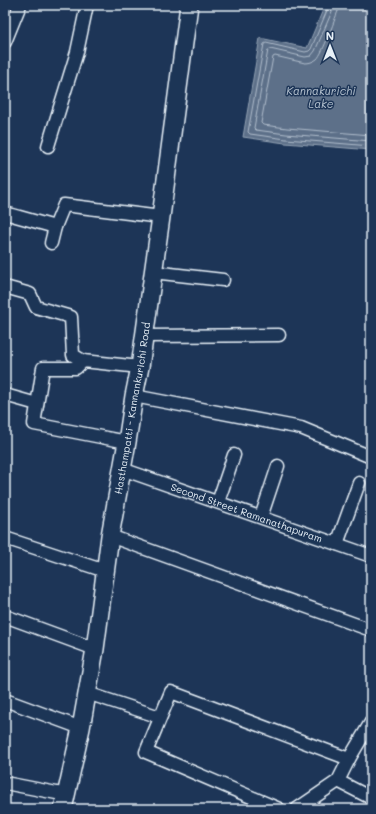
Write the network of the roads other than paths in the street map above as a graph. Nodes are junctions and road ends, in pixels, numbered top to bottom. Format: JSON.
{"nodes":[{"id":1,"x":20,"y":5,"type":"edge"},
{"id":2,"x":87,"y":5,"type":"edge"},
{"id":3,"x":187,"y":7,"type":"edge"},
{"id":4,"x":5,"y":42,"type":"edge"},
{"id":5,"x":48,"y":146,"type":"dead end"},
{"id":6,"x":5,"y":213,"type":"edge"},
{"id":7,"x":161,"y":217,"type":"junction"},
{"id":8,"x":55,"y":227,"type":"junction"},
{"id":9,"x":51,"y":243,"type":"dead end"},
{"id":10,"x":153,"y":272,"type":"junction"},
{"id":11,"x":223,"y":280,"type":"dead end"},
{"id":12,"x":5,"y":287,"type":"edge"},
{"id":13,"x":279,"y":335,"type":"dead end"},
{"id":14,"x":144,"y":336,"type":"junction"},
{"id":15,"x":83,"y":361,"type":"junction"},
{"id":16,"x":140,"y":367,"type":"junction"},
{"id":17,"x":5,"y":395,"type":"edge"},
{"id":18,"x":134,"y":396,"type":"junction"},
{"id":19,"x":37,"y":404,"type":"junction"},
{"id":20,"x":127,"y":442,"type":"junction"},
{"id":21,"x":234,"y":455,"type":"dead end"},
{"id":22,"x":371,"y":457,"type":"edge"},
{"id":23,"x":278,"y":466,"type":"dead end"},
{"id":24,"x":122,"y":470,"type":"junction"},
{"id":25,"x":359,"y":483,"type":"dead end"},
{"id":26,"x":218,"y":502,"type":"junction"},
{"id":27,"x":262,"y":517,"type":"junction"},
{"id":28,"x":110,"y":536,"type":"junction"},
{"id":29,"x":5,"y":538,"type":"edge"},
{"id":30,"x":337,"y":544,"type":"junction"},
{"id":31,"x":371,"y":556,"type":"edge"},
{"id":32,"x":106,"y":571,"type":"junction"},
{"id":33,"x":5,"y":616,"type":"edge"},
{"id":34,"x":371,"y":630,"type":"edge"},
{"id":35,"x":95,"y":649,"type":"junction"},
{"id":36,"x":87,"y":693,"type":"junction"},
{"id":37,"x":5,"y":700,"type":"edge"},
{"id":38,"x":160,"y":717,"type":"junction"},
{"id":39,"x":370,"y":726,"type":"edge"},
{"id":40,"x":81,"y":728,"type":"junction"},
{"id":41,"x":349,"y":759,"type":"junction"},
{"id":42,"x":338,"y":781,"type":"junction"},
{"id":43,"x":5,"y":783,"type":"edge"},
{"id":44,"x":371,"y":798,"type":"edge"},
{"id":45,"x":65,"y":802,"type":"edge"},
{"id":46,"x":279,"y":809,"type":"edge"},
{"id":47,"x":297,"y":809,"type":"edge"}],
"edges":[{"from":1,"to":4,"type":"street"},
{"from":2,"to":5,"type":"street"},
{"from":3,"to":7,"type":"main road","name":"Hasthampatti - Kannankurichi Road"},
{"from":6,"to":8,"type":"street"},
{"from":7,"to":8,"type":"street"},
{"from":7,"to":10,"type":"main road","name":"Hasthampatti - Kannankurichi Road"},
{"from":8,"to":9,"type":"street"},
{"from":10,"to":11,"type":"street"},
{"from":10,"to":14,"type":"main road","name":"Hasthampatti - Kannankurichi Road"},
{"from":12,"to":15,"type":"street"},
{"from":13,"to":14,"type":"street"},
{"from":14,"to":16,"type":"main road","name":"Hasthampatti - Kannankurichi Road"},
{"from":15,"to":16,"type":"street"},
{"from":15,"to":19,"type":"street"},
{"from":16,"to":18,"type":"main road","name":"Hasthampatti - Kannankurichi Road"},
{"from":17,"to":19,"type":"street"},
{"from":18,"to":20,"type":"main road","name":"Hasthampatti - Kannankurichi Road"},
{"from":18,"to":22,"type":"street"},
{"from":19,"to":20,"type":"street"},
{"from":20,"to":24,"type":"main road","name":"Hasthampatti - Kannankurichi Road"},
{"from":21,"to":26,"type":"street"},
{"from":23,"to":27,"type":"street"},
{"from":24,"to":26,"type":"street","name":"Second Street Ramanathapuram"},
{"from":24,"to":28,"type":"main road","name":"Hasthampatti - Kannankurichi Road"},
{"from":25,"to":30,"type":"street"},
{"from":26,"to":27,"type":"street","name":"Second Street Ramanathapuram"},
{"from":27,"to":30,"type":"street","name":"Second Street Ramanathapuram"},
{"from":28,"to":32,"type":"main road","name":"Hasthampatti - Kannankurichi Road"},
{"from":28,"to":34,"type":"street"},
{"from":29,"to":32,"type":"street"},
{"from":30,"to":31,"type":"street","name":"Second Street Ramanathapuram"},
{"from":32,"to":35,"type":"main road","name":"Hasthampatti - Kannankurichi Road"},
{"from":33,"to":35,"type":"street"},
{"from":35,"to":36,"type":"main road","name":"Hasthampatti - Kannankurichi Road"},
{"from":36,"to":38,"type":"street"},
{"from":36,"to":40,"type":"main road","name":"Hasthampatti - Kannankurichi Road"},
{"from":37,"to":40,"type":"street"},
{"from":38,"to":41,"type":"street"},
{"from":38,"to":46,"type":"street"},
{"from":39,"to":41,"type":"street"},
{"from":40,"to":45,"type":"main road","name":"Hasthampatti - Kannankurichi Road"},
{"from":41,"to":42,"type":"street"},
{"from":42,"to":44,"type":"street"},
{"from":42,"to":47,"type":"street"},
{"from":43,"to":45,"type":"street"}]}
